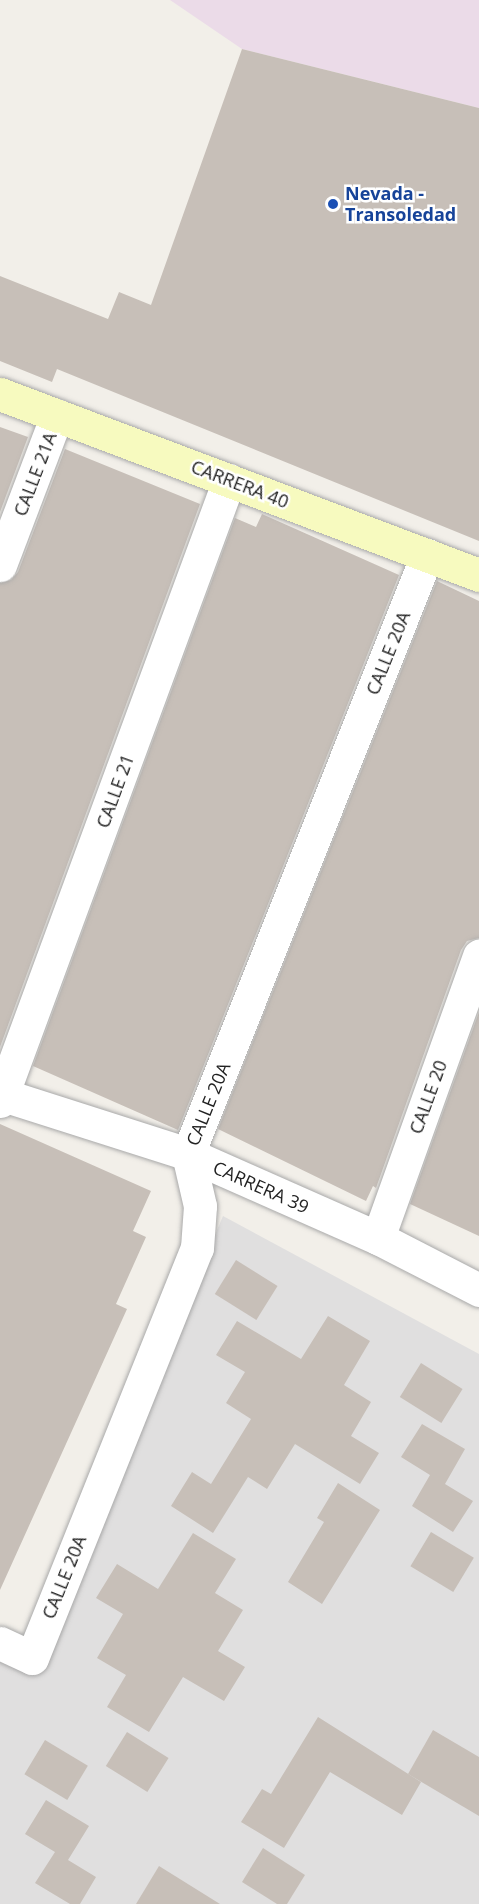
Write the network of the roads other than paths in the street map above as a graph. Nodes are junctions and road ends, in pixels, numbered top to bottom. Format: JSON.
{"nodes":[{"id":1,"x":0,"y":394,"type":"edge"},
{"id":2,"x":57,"y":415,"type":"junction"},
{"id":3,"x":229,"y":480,"type":"junction"},
{"id":4,"x":427,"y":555,"type":"junction"},
{"id":5,"x":0,"y":565,"type":"edge"},
{"id":6,"x":479,"y":575,"type":"edge"},
{"id":7,"x":479,"y":956,"type":"edge"},
{"id":8,"x":1,"y":1097,"type":"edge"},
{"id":9,"x":188,"y":1154,"type":"junction"},
{"id":10,"x":378,"y":1238,"type":"junction"},
{"id":11,"x":479,"y":1290,"type":"edge"},
{"id":12,"x":0,"y":1643,"type":"edge"}],
"edges":[{"from":1,"to":2,"type":"street","name":"CARRERA 40"},
{"from":2,"to":3,"type":"street","name":"CARRERA 40"},
{"from":2,"to":5,"type":"street","name":"CALLE 21A"},
{"from":3,"to":4,"type":"street","name":"CARRERA 40"},
{"from":3,"to":8,"type":"street","name":"CALLE 21"},
{"from":4,"to":6,"type":"street","name":"CARRERA 40"},
{"from":4,"to":9,"type":"street","name":"CALLE 20A"},
{"from":7,"to":10,"type":"street","name":"CALLE 20"},
{"from":8,"to":9,"type":"street","name":"CARRERA 39"},
{"from":9,"to":10,"type":"street","name":"CARRERA 39"},
{"from":9,"to":12,"type":"street","name":"CALLE 20A"},
{"from":10,"to":11,"type":"street","name":"CARRERA 39"}]}
